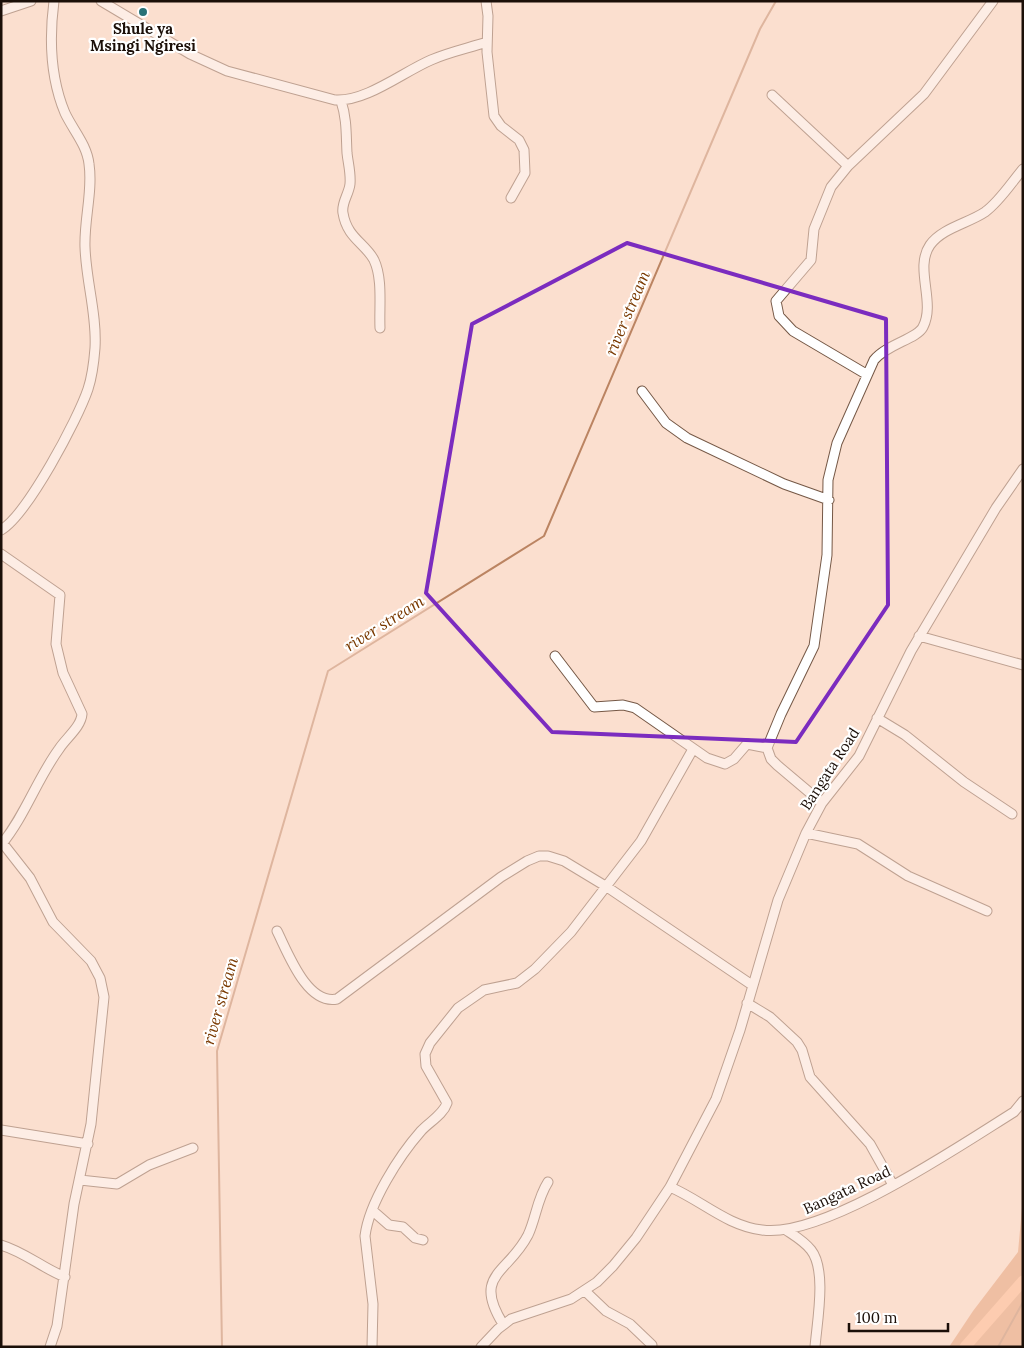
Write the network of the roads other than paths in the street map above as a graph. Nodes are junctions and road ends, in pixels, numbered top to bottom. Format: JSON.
{"nodes":[{"id":1,"x":31,"y":1,"type":"edge"},
{"id":2,"x":54,"y":1,"type":"edge"},
{"id":3,"x":101,"y":1,"type":"edge"},
{"id":4,"x":486,"y":1,"type":"edge"},
{"id":5,"x":993,"y":1,"type":"edge"},
{"id":6,"x":1,"y":11,"type":"edge"},
{"id":7,"x":487,"y":42,"type":"junction"},
{"id":8,"x":772,"y":95,"type":"dead end"},
{"id":9,"x":342,"y":100,"type":"junction"},
{"id":10,"x":848,"y":166,"type":"junction"},
{"id":11,"x":1023,"y":169,"type":"edge"},
{"id":12,"x":511,"y":198,"type":"dead end"},
{"id":13,"x":380,"y":328,"type":"dead end"},
{"id":14,"x":866,"y":374,"type":"junction"},
{"id":15,"x":642,"y":391,"type":"dead end"},
{"id":16,"x":1023,"y":468,"type":"edge"},
{"id":17,"x":829,"y":500,"type":"junction"},
{"id":18,"x":1,"y":530,"type":"edge"},
{"id":19,"x":1,"y":554,"type":"edge"},
{"id":20,"x":920,"y":636,"type":"junction"},
{"id":21,"x":555,"y":656,"type":"dead end"},
{"id":22,"x":1023,"y":665,"type":"edge"},
{"id":23,"x":877,"y":718,"type":"junction"},
{"id":24,"x":767,"y":748,"type":"junction"},
{"id":25,"x":693,"y":749,"type":"junction"},
{"id":26,"x":822,"y":803,"type":"junction"},
{"id":27,"x":1012,"y":814,"type":"dead end"},
{"id":28,"x":806,"y":832,"type":"junction"},
{"id":29,"x":2,"y":843,"type":"edge"},
{"id":30,"x":607,"y":887,"type":"junction"},
{"id":31,"x":987,"y":911,"type":"dead end"},
{"id":32,"x":277,"y":931,"type":"dead end"},
{"id":33,"x":752,"y":985,"type":"junction"},
{"id":34,"x":747,"y":1003,"type":"junction"},
{"id":35,"x":1023,"y":1101,"type":"edge"},
{"id":36,"x":1,"y":1130,"type":"edge"},
{"id":37,"x":88,"y":1144,"type":"junction"},
{"id":38,"x":193,"y":1148,"type":"dead end"},
{"id":39,"x":80,"y":1180,"type":"junction"},
{"id":40,"x":548,"y":1182,"type":"dead end"},
{"id":41,"x":893,"y":1185,"type":"junction"},
{"id":42,"x":670,"y":1187,"type":"junction"},
{"id":43,"x":373,"y":1211,"type":"junction"},
{"id":44,"x":786,"y":1230,"type":"junction"},
{"id":45,"x":423,"y":1240,"type":"dead end"},
{"id":46,"x":1,"y":1245,"type":"edge"},
{"id":47,"x":65,"y":1277,"type":"junction"},
{"id":48,"x":585,"y":1291,"type":"junction"},
{"id":49,"x":503,"y":1324,"type":"junction"},
{"id":50,"x":652,"y":1345,"type":"dead end"},
{"id":51,"x":50,"y":1347,"type":"edge"},
{"id":52,"x":372,"y":1347,"type":"edge"},
{"id":53,"x":481,"y":1347,"type":"edge"},
{"id":54,"x":815,"y":1347,"type":"edge"}],
"edges":[{"from":1,"to":6,"type":"street"},
{"from":2,"to":18,"type":"street"},
{"from":3,"to":9,"type":"street"},
{"from":4,"to":7,"type":"street"},
{"from":5,"to":10,"type":"street"},
{"from":7,"to":9,"type":"street"},
{"from":7,"to":12,"type":"street"},
{"from":8,"to":10,"type":"street"},
{"from":9,"to":13,"type":"street"},
{"from":10,"to":14,"type":"street"},
{"from":11,"to":14,"type":"street"},
{"from":14,"to":17,"type":"street"},
{"from":15,"to":17,"type":"street"},
{"from":16,"to":20,"type":"street","name":"Bangata Road"},
{"from":17,"to":24,"type":"street"},
{"from":19,"to":29,"type":"street"},
{"from":20,"to":22,"type":"street"},
{"from":20,"to":23,"type":"street","name":"Bangata Road"},
{"from":21,"to":25,"type":"street"},
{"from":23,"to":26,"type":"street","name":"Bangata Road"},
{"from":23,"to":27,"type":"street"},
{"from":24,"to":25,"type":"street"},
{"from":24,"to":26,"type":"street"},
{"from":25,"to":30,"type":"street"},
{"from":26,"to":28,"type":"street","name":"Bangata Road"},
{"from":28,"to":31,"type":"street"},
{"from":28,"to":33,"type":"street","name":"Bangata Road"},
{"from":29,"to":37,"type":"street"},
{"from":30,"to":32,"type":"street"},
{"from":30,"to":33,"type":"street"},
{"from":30,"to":43,"type":"street"},
{"from":33,"to":34,"type":"street","name":"Bangata Road"},
{"from":34,"to":41,"type":"street"},
{"from":34,"to":42,"type":"street","name":"Bangata Road"},
{"from":35,"to":41,"type":"street","name":"Bangata Road"},
{"from":36,"to":37,"type":"street"},
{"from":37,"to":39,"type":"street"},
{"from":38,"to":39,"type":"street"},
{"from":39,"to":47,"type":"street"},
{"from":40,"to":49,"type":"street"},
{"from":41,"to":44,"type":"street","name":"Bangata Road"},
{"from":42,"to":44,"type":"street","name":"Bangata Road"},
{"from":42,"to":48,"type":"street","name":"Bangata Road"},
{"from":43,"to":45,"type":"street"},
{"from":43,"to":52,"type":"street"},
{"from":44,"to":54,"type":"street"},
{"from":46,"to":47,"type":"street"},
{"from":47,"to":51,"type":"street"},
{"from":48,"to":49,"type":"street","name":"Bangata Road"},
{"from":48,"to":50,"type":"street"},
{"from":49,"to":53,"type":"street","name":"Bangata Road"}]}
